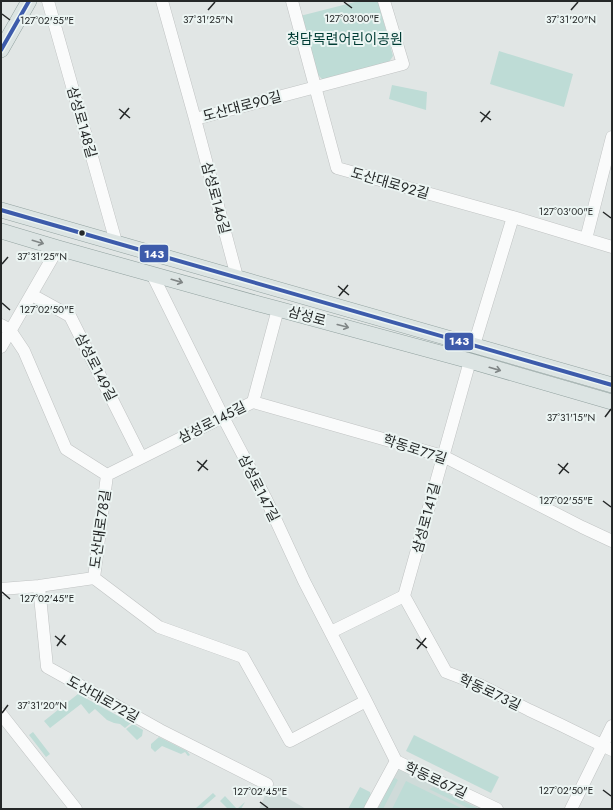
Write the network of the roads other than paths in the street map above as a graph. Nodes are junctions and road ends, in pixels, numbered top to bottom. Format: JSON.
{"nodes":[{"id":1,"x":29,"y":1,"type":"edge"},
{"id":2,"x":48,"y":1,"type":"edge"},
{"id":3,"x":162,"y":1,"type":"edge"},
{"id":4,"x":292,"y":1,"type":"edge"},
{"id":5,"x":384,"y":1,"type":"edge"},
{"id":6,"x":1,"y":50,"type":"edge"},
{"id":7,"x":316,"y":87,"type":"junction"},
{"id":8,"x":195,"y":119,"type":"junction"},
{"id":9,"x":612,"y":137,"type":"edge"},
{"id":10,"x":1,"y":210,"type":"edge"},
{"id":11,"x":513,"y":217,"type":"junction"},
{"id":12,"x":1,"y":231,"type":"edge"},
{"id":13,"x":586,"y":239,"type":"junction"},
{"id":14,"x":116,"y":242,"type":"junction"},
{"id":15,"x":612,"y":247,"type":"edge"},
{"id":16,"x":58,"y":248,"type":"junction"},
{"id":17,"x":152,"y":274,"type":"junction"},
{"id":18,"x":237,"y":277,"type":"junction"},
{"id":19,"x":32,"y":295,"type":"junction"},
{"id":20,"x":278,"y":309,"type":"junction"},
{"id":21,"x":6,"y":328,"type":"edge"},
{"id":22,"x":474,"y":345,"type":"junction"},
{"id":23,"x":1,"y":347,"type":"edge"},
{"id":24,"x":470,"y":361,"type":"junction"},
{"id":25,"x":612,"y":385,"type":"edge"},
{"id":26,"x":253,"y":402,"type":"junction"},
{"id":27,"x":612,"y":402,"type":"edge"},
{"id":28,"x":223,"y":417,"type":"junction"},
{"id":29,"x":443,"y":456,"type":"junction"},
{"id":30,"x":141,"y":457,"type":"junction"},
{"id":31,"x":107,"y":475,"type":"junction"},
{"id":32,"x":612,"y":541,"type":"edge"},
{"id":33,"x":94,"y":578,"type":"junction"},
{"id":34,"x":39,"y":586,"type":"junction"},
{"id":35,"x":1,"y":589,"type":"edge"},
{"id":36,"x":404,"y":596,"type":"junction"},
{"id":37,"x":331,"y":632,"type":"junction"},
{"id":38,"x":366,"y":701,"type":"junction"},
{"id":39,"x":1,"y":714,"type":"edge"},
{"id":40,"x":612,"y":726,"type":"edge"},
{"id":41,"x":607,"y":747,"type":"edge"},
{"id":42,"x":396,"y":761,"type":"junction"},
{"id":43,"x":267,"y":784,"type":"dead end"},
{"id":44,"x":76,"y":809,"type":"edge"},
{"id":45,"x":370,"y":809,"type":"edge"},
{"id":46,"x":497,"y":809,"type":"edge"},
{"id":47,"x":571,"y":809,"type":"edge"}],
"edges":[{"from":1,"to":6,"type":"main road"},
{"from":2,"to":14,"type":"street","name":"삼성로148길"},
{"from":3,"to":8,"type":"street","name":"도산대로90길"},
{"from":4,"to":7,"type":"street","name":"도산대로92길"},
{"from":5,"to":7,"type":"street","name":"도산대로90길"},
{"from":7,"to":8,"type":"street","name":"도산대로90길"},
{"from":7,"to":11,"type":"street","name":"도산대로92길"},
{"from":8,"to":18,"type":"street","name":"삼성로146길"},
{"from":9,"to":13,"type":"street"},
{"from":10,"to":14,"type":"main road","name":"삼성로"},
{"from":11,"to":13,"type":"street","name":"도산대로92길"},
{"from":11,"to":22,"type":"street"},
{"from":12,"to":16,"type":"main road","name":"삼성로","one_way":true},
{"from":13,"to":15,"type":"street","name":"도산대로92길"},
{"from":14,"to":18,"type":"main road","name":"삼성로"},
{"from":16,"to":17,"type":"main road","name":"삼성로"},
{"from":16,"to":19,"type":"street"},
{"from":17,"to":20,"type":"main road","name":"삼성로","one_way":true},
{"from":17,"to":28,"type":"street","name":"삼성로147길"},
{"from":18,"to":22,"type":"main road","name":"삼성로"},
{"from":19,"to":21,"type":"street"},
{"from":19,"to":30,"type":"street","name":"삼성로149길"},
{"from":20,"to":24,"type":"main road","name":"삼성로","one_way":true},
{"from":20,"to":26,"type":"street","name":"삼성로145길"},
{"from":21,"to":23,"type":"street"},
{"from":21,"to":31,"type":"street","name":"도산대로78길"},
{"from":22,"to":25,"type":"main road","name":"삼성로"},
{"from":24,"to":27,"type":"main road","name":"삼성로","one_way":true},
{"from":24,"to":29,"type":"street","name":"삼성로141길"},
{"from":26,"to":28,"type":"street","name":"삼성로145길"},
{"from":26,"to":29,"type":"street","name":"학동로77길"},
{"from":28,"to":30,"type":"street","name":"삼성로145길"},
{"from":28,"to":37,"type":"street","name":"삼성로147길"},
{"from":29,"to":32,"type":"street","name":"학동로77길"},
{"from":29,"to":36,"type":"street","name":"삼성로141길"},
{"from":30,"to":31,"type":"street","name":"삼성로145길"},
{"from":31,"to":33,"type":"street","name":"도산대로78길"},
{"from":33,"to":34,"type":"street"},
{"from":33,"to":38,"type":"street","name":"도산대로78길"},
{"from":34,"to":35,"type":"street"},
{"from":34,"to":43,"type":"street","name":"도산대로72길"},
{"from":36,"to":37,"type":"street"},
{"from":36,"to":41,"type":"street","name":"학동로73길"},
{"from":37,"to":38,"type":"street","name":"삼성로147길"},
{"from":38,"to":42,"type":"street","name":"삼성로147길"},
{"from":39,"to":44,"type":"street"},
{"from":40,"to":41,"type":"street"},
{"from":41,"to":47,"type":"street"},
{"from":42,"to":45,"type":"street"},
{"from":42,"to":46,"type":"street","name":"학동로67길"}]}
